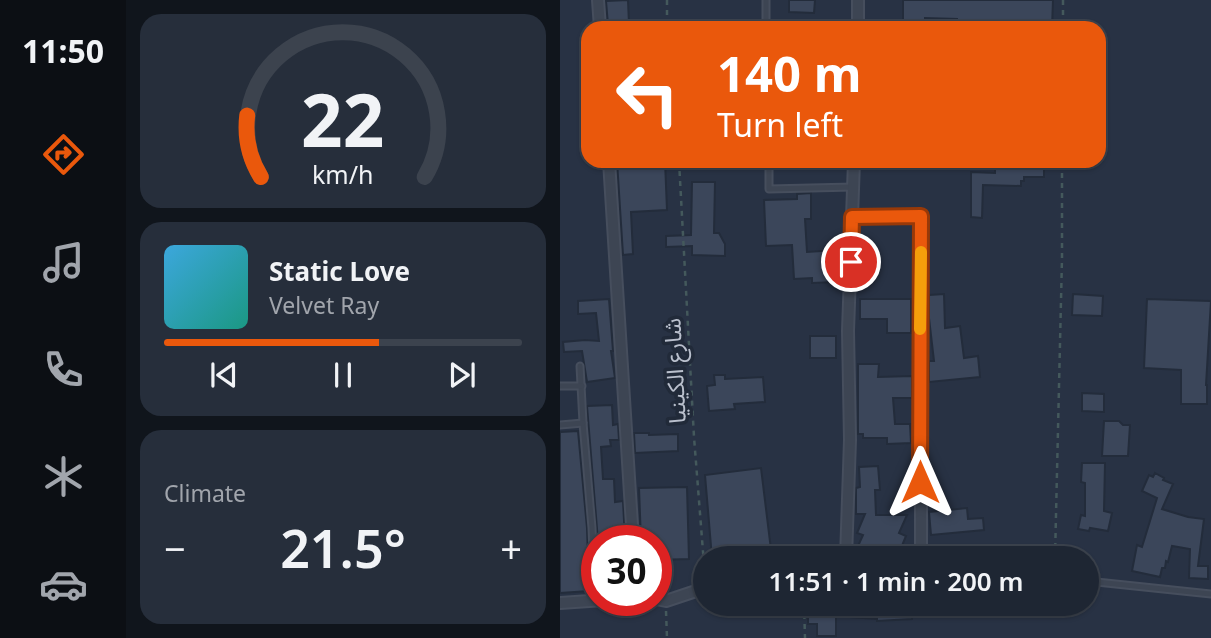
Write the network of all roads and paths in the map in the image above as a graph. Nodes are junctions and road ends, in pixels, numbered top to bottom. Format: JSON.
{"nodes":[{"id":1,"x":598,"y":0,"type":"edge"},
{"id":2,"x":667,"y":0,"type":"edge"},
{"id":3,"x":766,"y":0,"type":"edge"},
{"id":4,"x":858,"y":0,"type":"edge"},
{"id":5,"x":1063,"y":0,"type":"edge"},
{"id":6,"x":600,"y":21,"type":"edge"},
{"id":7,"x":667,"y":21,"type":"edge"},
{"id":8,"x":766,"y":21,"type":"edge"},
{"id":9,"x":858,"y":21,"type":"edge"},
{"id":10,"x":1063,"y":21,"type":"edge"},
{"id":11,"x":609,"y":168,"type":"edge"},
{"id":12,"x":679,"y":168,"type":"edge"},
{"id":13,"x":769,"y":168,"type":"edge"},
{"id":14,"x":854,"y":168,"type":"edge"},
{"id":15,"x":1062,"y":168,"type":"edge"},
{"id":16,"x":853,"y":187,"type":"junction"},
{"id":17,"x":852,"y":217,"type":"junction"},
{"id":18,"x":580,"y":366,"type":"dead end"},
{"id":19,"x":560,"y":386,"type":"edge"},
{"id":20,"x":582,"y":386,"type":"junction"},
{"id":21,"x":583,"y":423,"type":"junction"},
{"id":22,"x":560,"y":425,"type":"edge"},
{"id":23,"x":592,"y":525,"type":"edge"},
{"id":24,"x":632,"y":525,"type":"edge"},
{"id":25,"x":702,"y":546,"type":"edge"},
{"id":26,"x":846,"y":546,"type":"edge"},
{"id":27,"x":920,"y":546,"type":"edge"},
{"id":28,"x":1055,"y":546,"type":"edge"},
{"id":29,"x":1099,"y":582,"type":"edge"},
{"id":30,"x":693,"y":591,"type":"edge"},
{"id":31,"x":1211,"y":594,"type":"edge"},
{"id":32,"x":672,"y":597,"type":"edge"},
{"id":33,"x":581,"y":602,"type":"edge"},
{"id":34,"x":560,"y":603,"type":"edge"},
{"id":35,"x":664,"y":616,"type":"edge"},
{"id":36,"x":804,"y":616,"type":"edge"},
{"id":37,"x":667,"y":638,"type":"edge"},
{"id":38,"x":805,"y":638,"type":"edge"}],
"edges":[{"from":1,"to":6,"type":"street"},
{"from":2,"to":7,"type":"path"},
{"from":3,"to":8,"type":"lane"},
{"from":4,"to":9,"type":"street"},
{"from":5,"to":10,"type":"path"},
{"from":11,"to":24,"type":"street"},
{"from":12,"to":25,"type":"path","name":"شارع الكينيا"},
{"from":13,"to":16,"type":"lane"},
{"from":14,"to":16,"type":"street"},
{"from":15,"to":28,"type":"path"},
{"from":16,"to":17,"type":"street"},
{"from":17,"to":26,"type":"street"},
{"from":17,"to":27,"type":"street"},
{"from":18,"to":20,"type":"lane"},
{"from":19,"to":20,"type":"lane"},
{"from":20,"to":21,"type":"lane"},
{"from":21,"to":22,"type":"lane"},
{"from":21,"to":23,"type":"lane"},
{"from":29,"to":31,"type":"lane"},
{"from":30,"to":32,"type":"street"},
{"from":33,"to":34,"type":"street"},
{"from":35,"to":37,"type":"path"},
{"from":36,"to":38,"type":"path"}]}
